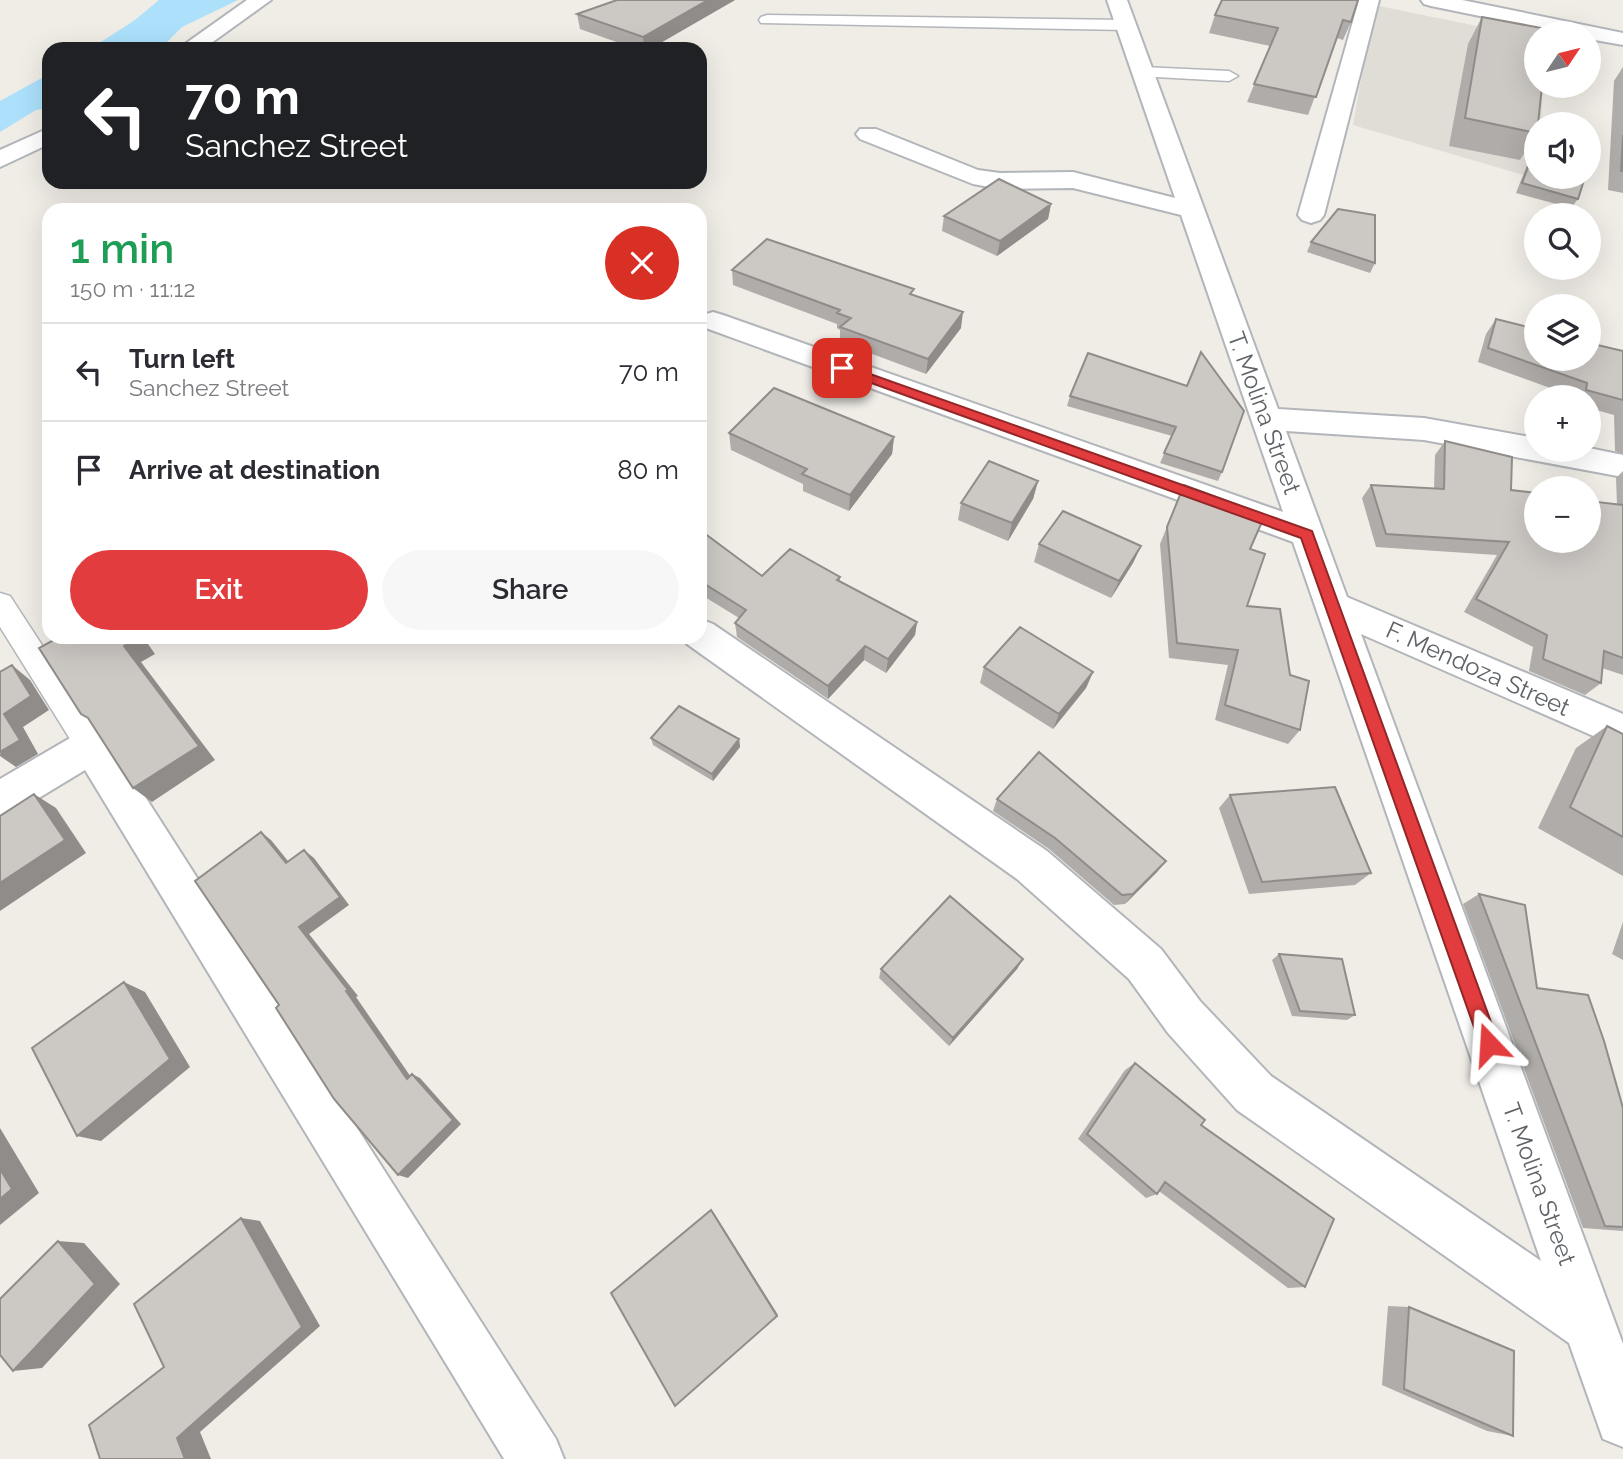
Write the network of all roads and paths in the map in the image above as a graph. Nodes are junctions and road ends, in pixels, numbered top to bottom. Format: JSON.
{"nodes":[{"id":1,"x":261,"y":0,"type":"edge"},
{"id":2,"x":1369,"y":0,"type":"edge"},
{"id":3,"x":1430,"y":0,"type":"edge"},
{"id":4,"x":1121,"y":13,"type":"edge"},
{"id":5,"x":767,"y":20,"type":"dead end"},
{"id":6,"x":1623,"y":39,"type":"edge"},
{"id":7,"x":199,"y":42,"type":"edge"},
{"id":8,"x":1143,"y":72,"type":"junction"},
{"id":9,"x":1229,"y":76,"type":"dead end"},
{"id":10,"x":868,"y":134,"type":"dead end"},
{"id":11,"x":42,"y":139,"type":"edge"},
{"id":12,"x":0,"y":160,"type":"edge"},
{"id":13,"x":1191,"y":210,"type":"junction"},
{"id":14,"x":1311,"y":215,"type":"dead end"},
{"id":15,"x":713,"y":321,"type":"dead end"},
{"id":16,"x":1266,"y":419,"type":"junction"},
{"id":17,"x":1524,"y":447,"type":"edge"},
{"id":18,"x":1601,"y":462,"type":"edge"},
{"id":19,"x":1623,"y":466,"type":"edge"},
{"id":20,"x":1307,"y":534,"type":"junction"},
{"id":21,"x":0,"y":604,"type":"edge"},
{"id":22,"x":1334,"y":606,"type":"junction"},
{"id":23,"x":707,"y":639,"type":"edge"},
{"id":24,"x":1623,"y":732,"type":"edge"},
{"id":25,"x":91,"y":746,"type":"junction"},
{"id":26,"x":0,"y":800,"type":"edge"},
{"id":27,"x":1606,"y":1336,"type":"edge"},
{"id":28,"x":1623,"y":1419,"type":"edge"},
{"id":29,"x":536,"y":1459,"type":"edge"}],
"edges":[{"from":1,"to":7,"type":"street"},
{"from":2,"to":14,"type":"street"},
{"from":3,"to":6,"type":"street"},
{"from":4,"to":5,"type":"lane"},
{"from":4,"to":8,"type":"street","name":"T. Molina Street"},
{"from":8,"to":9,"type":"lane"},
{"from":8,"to":13,"type":"street","name":"T. Molina Street"},
{"from":10,"to":13,"type":"street"},
{"from":11,"to":12,"type":"street"},
{"from":13,"to":16,"type":"street","name":"T. Molina Street"},
{"from":15,"to":20,"type":"street"},
{"from":16,"to":17,"type":"street"},
{"from":16,"to":20,"type":"street","name":"T. Molina Street"},
{"from":18,"to":19,"type":"street"},
{"from":20,"to":22,"type":"street","name":"T. Molina Street"},
{"from":21,"to":25,"type":"lane"},
{"from":22,"to":24,"type":"street","name":"F. Mendoza Street"},
{"from":22,"to":27,"type":"street","name":"T. Molina Street"},
{"from":23,"to":27,"type":"street"},
{"from":25,"to":26,"type":"street"},
{"from":25,"to":29,"type":"street"},
{"from":27,"to":28,"type":"street","name":"T. Molina Street"}]}
